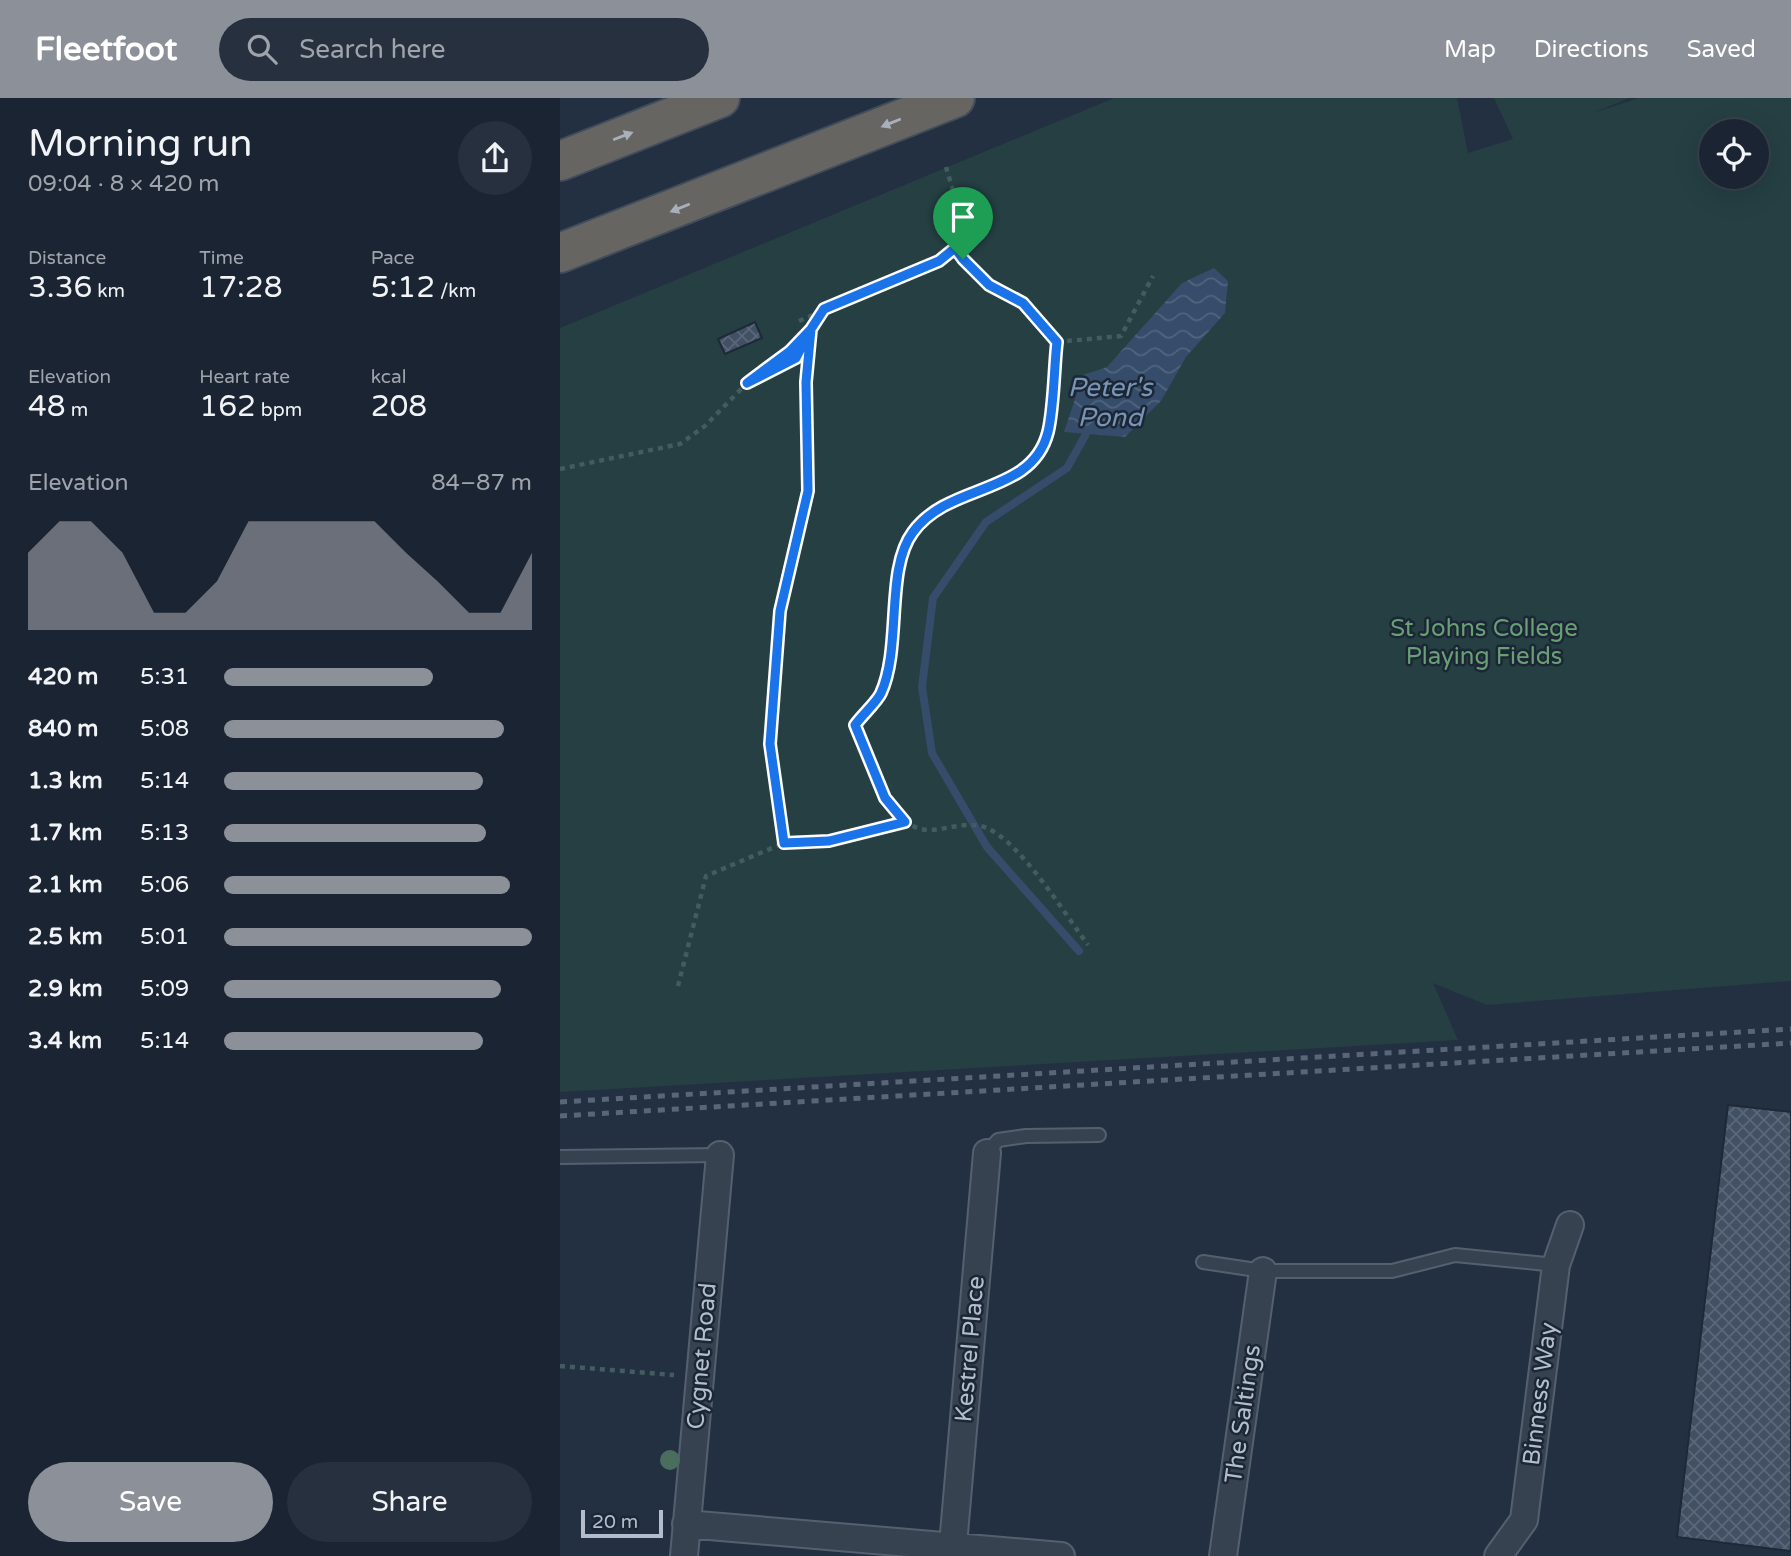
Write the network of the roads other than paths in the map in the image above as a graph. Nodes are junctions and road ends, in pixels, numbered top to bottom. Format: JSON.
{"nodes":[{"id":1,"x":720,"y":98,"type":"edge"},
{"id":2,"x":955,"y":98,"type":"edge"},
{"id":3,"x":560,"y":161,"type":"edge"},
{"id":4,"x":560,"y":254,"type":"edge"},
{"id":5,"x":1099,"y":1135,"type":"dead end"},
{"id":6,"x":987,"y":1153,"type":"joint"},
{"id":7,"x":720,"y":1155,"type":"joint"},
{"id":8,"x":560,"y":1157,"type":"edge"},
{"id":9,"x":1570,"y":1225,"type":"dead end"},
{"id":10,"x":1203,"y":1262,"type":"dead end"},
{"id":11,"x":1556,"y":1265,"type":"junction"},
{"id":12,"x":1263,"y":1271,"type":"junction"},
{"id":13,"x":687,"y":1524,"type":"junction"},
{"id":14,"x":953,"y":1545,"type":"junction"},
{"id":15,"x":684,"y":1556,"type":"edge"},
{"id":16,"x":1062,"y":1556,"type":"edge"},
{"id":17,"x":1223,"y":1556,"type":"edge"},
{"id":18,"x":1498,"y":1556,"type":"edge"}],
"edges":[{"from":3,"to":1,"type":"highway","one_way":true},
{"from":2,"to":4,"type":"highway","one_way":true},
{"from":5,"to":6,"type":"lane"},
{"from":6,"to":14,"type":"street","name":"Kestrel Place"},
{"from":7,"to":8,"type":"lane"},
{"from":7,"to":13,"type":"street","name":"Cygnet Road"},
{"from":9,"to":11,"type":"street","name":"Binness Way"},
{"from":10,"to":12,"type":"lane"},
{"from":11,"to":12,"type":"lane"},
{"from":11,"to":18,"type":"street","name":"Binness Way"},
{"from":12,"to":17,"type":"street","name":"The Saltings"},
{"from":13,"to":14,"type":"street"},
{"from":13,"to":15,"type":"street","name":"Cygnet Road"},
{"from":14,"to":16,"type":"street"}]}
